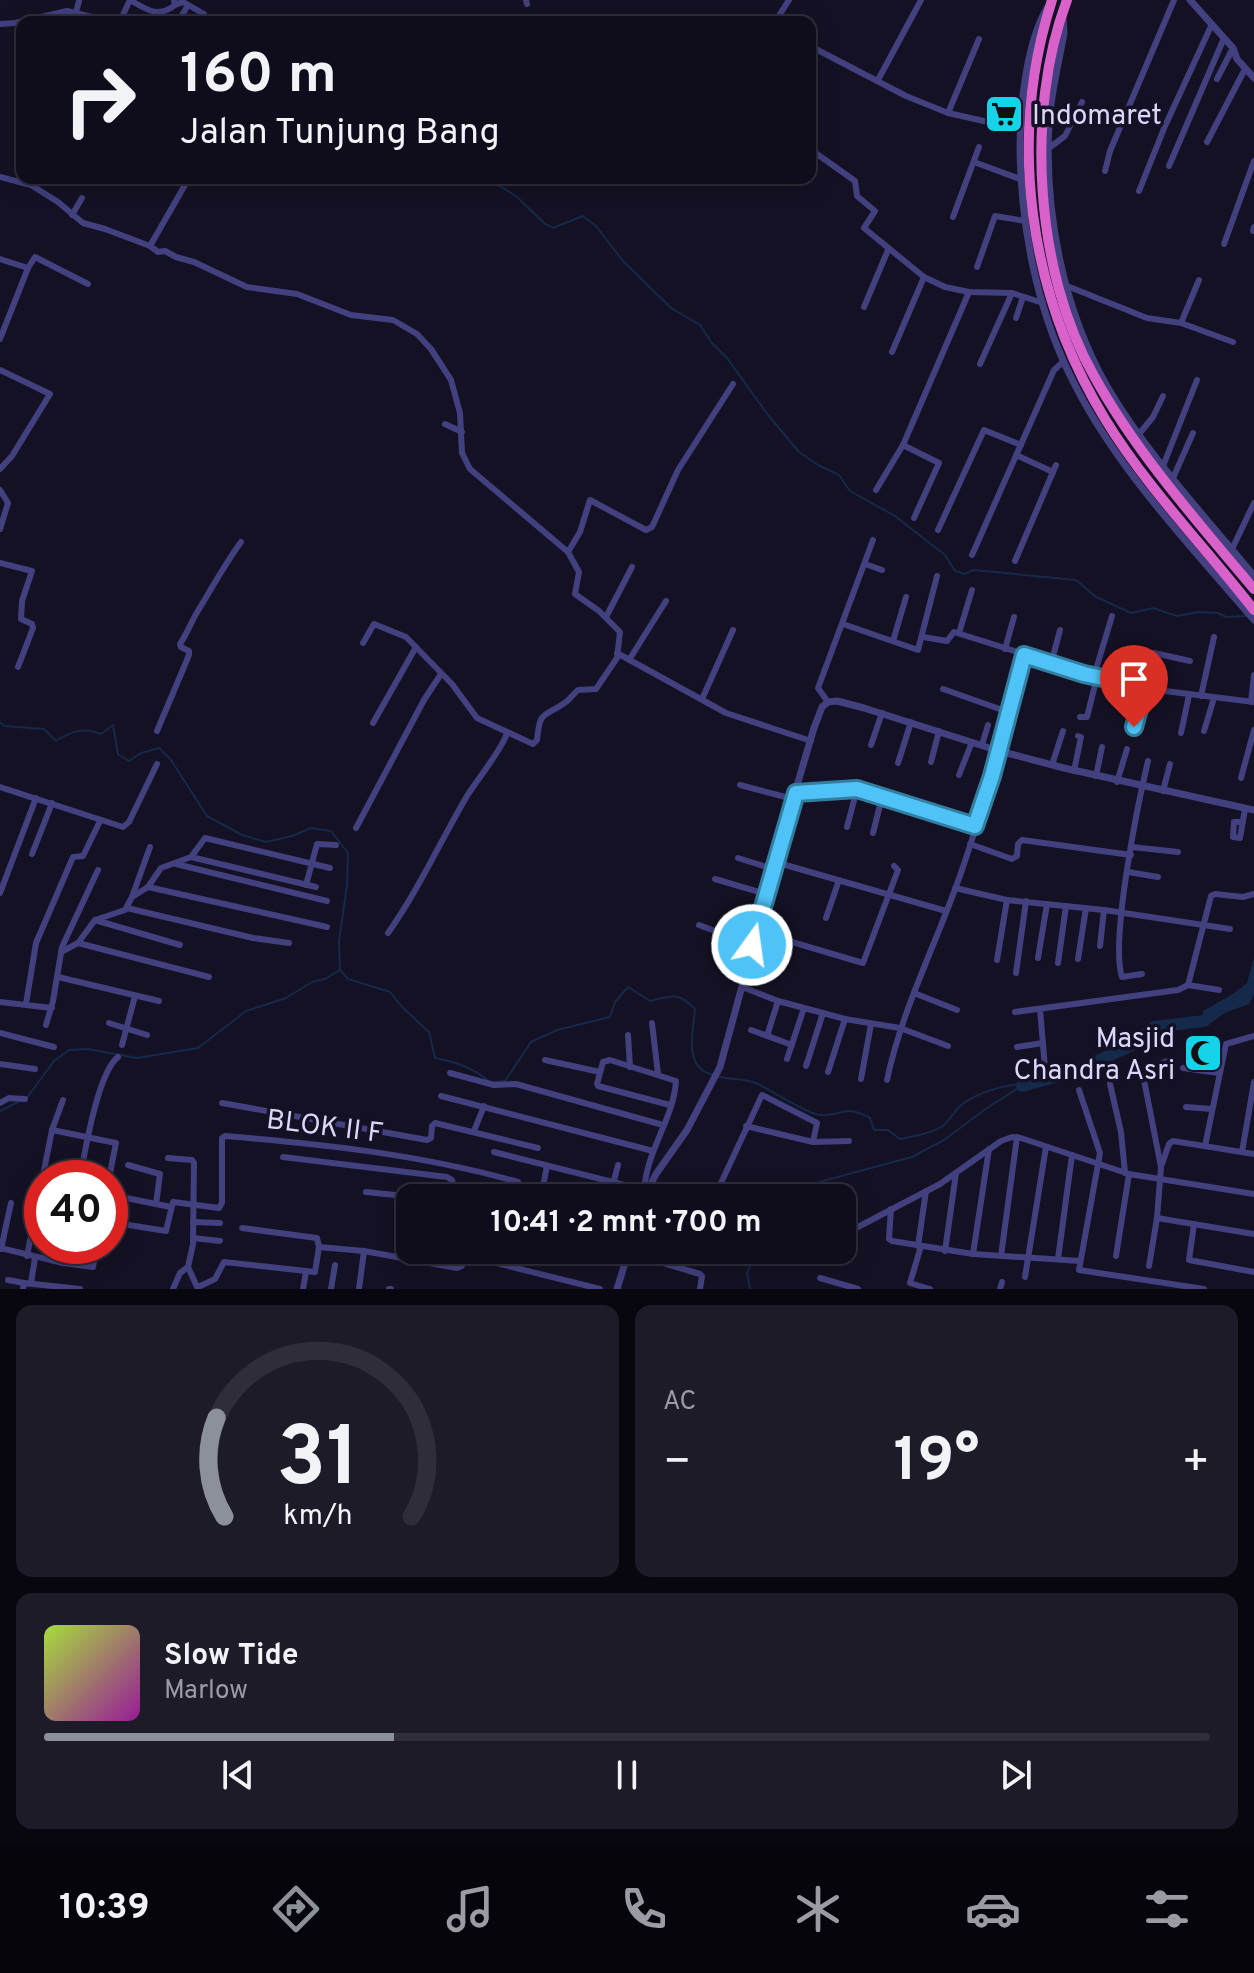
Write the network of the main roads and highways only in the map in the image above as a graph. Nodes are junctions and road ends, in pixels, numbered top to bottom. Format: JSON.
{"nodes":[{"id":1,"x":1067,"y":0,"type":"edge"},
{"id":2,"x":1051,"y":1,"type":"edge"},
{"id":3,"x":1075,"y":360,"type":"junction"},
{"id":4,"x":1163,"y":481,"type":"junction"},
{"id":5,"x":1254,"y":589,"type":"edge"},
{"id":6,"x":1252,"y":615,"type":"edge"}],
"edges":[{"from":1,"to":3,"type":"highway"},
{"from":2,"to":3,"type":"highway"},
{"from":3,"to":4,"type":"highway"},
{"from":4,"to":5,"type":"highway"},
{"from":4,"to":6,"type":"highway"}]}
